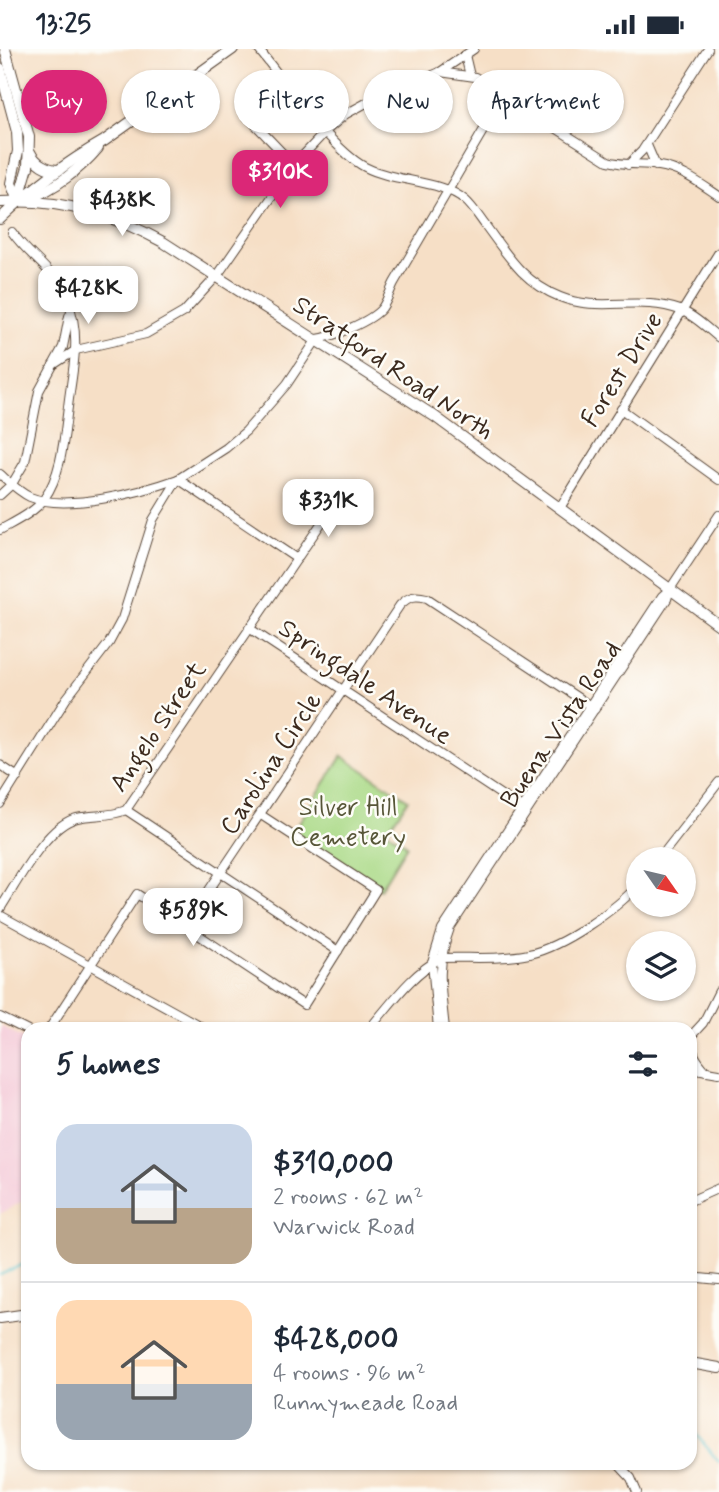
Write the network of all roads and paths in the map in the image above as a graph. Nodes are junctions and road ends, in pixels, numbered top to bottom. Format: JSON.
{"nodes":[{"id":1,"x":5,"y":49,"type":"edge"},
{"id":2,"x":233,"y":49,"type":"edge"},
{"id":3,"x":258,"y":49,"type":"edge"},
{"id":4,"x":474,"y":49,"type":"edge"},
{"id":5,"x":708,"y":49,"type":"edge"},
{"id":6,"x":465,"y":55,"type":"junction"},
{"id":7,"x":0,"y":68,"type":"edge"},
{"id":8,"x":275,"y":70,"type":"edge"},
{"id":9,"x":443,"y":70,"type":"edge"},
{"id":10,"x":469,"y":70,"type":"edge"},
{"id":11,"x":264,"y":133,"type":"edge"},
{"id":12,"x":324,"y":133,"type":"edge"},
{"id":13,"x":328,"y":133,"type":"edge"},
{"id":14,"x":482,"y":133,"type":"edge"},
{"id":15,"x":562,"y":133,"type":"edge"},
{"id":16,"x":647,"y":145,"type":"junction"},
{"id":17,"x":30,"y":152,"type":"junction"},
{"id":18,"x":295,"y":165,"type":"junction"},
{"id":19,"x":628,"y":165,"type":"junction"},
{"id":20,"x":656,"y":166,"type":"junction"},
{"id":21,"x":59,"y":176,"type":"junction"},
{"id":22,"x":448,"y":191,"type":"junction"},
{"id":23,"x":0,"y":196,"type":"edge"},
{"id":24,"x":719,"y":196,"type":"edge"},
{"id":25,"x":18,"y":201,"type":"junction"},
{"id":26,"x":0,"y":202,"type":"edge"},
{"id":27,"x":69,"y":206,"type":"junction"},
{"id":28,"x":0,"y":219,"type":"edge"},
{"id":29,"x":12,"y":232,"type":"dead end"},
{"id":30,"x":719,"y":252,"type":"edge"},
{"id":31,"x":217,"y":276,"type":"junction"},
{"id":32,"x":70,"y":305,"type":"junction"},
{"id":33,"x":683,"y":310,"type":"junction"},
{"id":34,"x":719,"y":338,"type":"edge"},
{"id":35,"x":317,"y":339,"type":"junction"},
{"id":36,"x":76,"y":350,"type":"junction"},
{"id":37,"x":53,"y":365,"type":"junction"},
{"id":38,"x":621,"y":409,"type":"junction"},
{"id":39,"x":0,"y":474,"type":"edge"},
{"id":40,"x":178,"y":479,"type":"junction"},
{"id":41,"x":719,"y":480,"type":"edge"},
{"id":42,"x":12,"y":484,"type":"junction"},
{"id":43,"x":0,"y":495,"type":"edge"},
{"id":44,"x":43,"y":501,"type":"junction"},
{"id":45,"x":335,"y":503,"type":"dead end"},
{"id":46,"x":560,"y":508,"type":"junction"},
{"id":47,"x":719,"y":515,"type":"edge"},
{"id":48,"x":0,"y":530,"type":"edge"},
{"id":49,"x":297,"y":559,"type":"junction"},
{"id":50,"x":670,"y":589,"type":"junction"},
{"id":51,"x":719,"y":625,"type":"edge"},
{"id":52,"x":249,"y":628,"type":"junction"},
{"id":53,"x":342,"y":691,"type":"junction"},
{"id":54,"x":592,"y":707,"type":"junction"},
{"id":55,"x":0,"y":765,"type":"edge"},
{"id":56,"x":18,"y":777,"type":"junction"},
{"id":57,"x":717,"y":787,"type":"edge"},
{"id":58,"x":0,"y":804,"type":"edge"},
{"id":59,"x":126,"y":810,"type":"junction"},
{"id":60,"x":524,"y":810,"type":"junction"},
{"id":61,"x":261,"y":814,"type":"junction"},
{"id":62,"x":669,"y":847,"type":"edge"},
{"id":63,"x":222,"y":874,"type":"junction"},
{"id":64,"x":626,"y":897,"type":"edge"},
{"id":65,"x":0,"y":909,"type":"edge"},
{"id":66,"x":0,"y":915,"type":"edge"},
{"id":67,"x":185,"y":926,"type":"junction"},
{"id":68,"x":338,"y":951,"type":"junction"},
{"id":69,"x":437,"y":961,"type":"junction"},
{"id":70,"x":90,"y":965,"type":"junction"},
{"id":71,"x":719,"y":991,"type":"edge"},
{"id":72,"x":0,"y":1017,"type":"edge"},
{"id":73,"x":53,"y":1022,"type":"edge"},
{"id":74,"x":193,"y":1022,"type":"edge"},
{"id":75,"x":375,"y":1022,"type":"edge"},
{"id":76,"x":438,"y":1022,"type":"edge"},
{"id":77,"x":444,"y":1022,"type":"edge"},
{"id":78,"x":21,"y":1028,"type":"edge"},
{"id":79,"x":697,"y":1029,"type":"edge"},
{"id":80,"x":697,"y":1062,"type":"edge"},
{"id":81,"x":697,"y":1069,"type":"edge"},
{"id":82,"x":706,"y":1070,"type":"junction"},
{"id":83,"x":719,"y":1073,"type":"edge"},
{"id":84,"x":719,"y":1188,"type":"edge"},
{"id":85,"x":697,"y":1198,"type":"edge"},
{"id":86,"x":697,"y":1278,"type":"edge"},
{"id":87,"x":719,"y":1280,"type":"edge"},
{"id":88,"x":21,"y":1315,"type":"edge"},
{"id":89,"x":0,"y":1318,"type":"edge"},
{"id":90,"x":697,"y":1364,"type":"edge"},
{"id":91,"x":719,"y":1368,"type":"edge"},
{"id":92,"x":624,"y":1470,"type":"edge"},
{"id":93,"x":637,"y":1492,"type":"edge"}],
"edges":[{"from":1,"to":17,"type":"main road"},
{"from":2,"to":21,"type":"main road"},
{"from":3,"to":8,"type":"street"},
{"from":4,"to":6,"type":"street"},
{"from":5,"to":16,"type":"street"},
{"from":6,"to":9,"type":"street"},
{"from":6,"to":10,"type":"street"},
{"from":7,"to":25,"type":"main road"},
{"from":11,"to":18,"type":"street"},
{"from":12,"to":18,"type":"street"},
{"from":13,"to":22,"type":"street"},
{"from":14,"to":22,"type":"street"},
{"from":15,"to":19,"type":"street"},
{"from":16,"to":19,"type":"street"},
{"from":16,"to":20,"type":"street"},
{"from":17,"to":21,"type":"main road"},
{"from":17,"to":25,"type":"main road"},
{"from":18,"to":31,"type":"street"},
{"from":19,"to":20,"type":"street"},
{"from":20,"to":24,"type":"street"},
{"from":21,"to":25,"type":"main road"},
{"from":21,"to":27,"type":"main road"},
{"from":22,"to":33,"type":"street"},
{"from":22,"to":35,"type":"street"},
{"from":23,"to":25,"type":"main road"},
{"from":25,"to":26,"type":"main road"},
{"from":25,"to":27,"type":"main road","name":"Stratford Road North"},
{"from":25,"to":28,"type":"main road"},
{"from":27,"to":31,"type":"main road","name":"Stratford Road North"},
{"from":29,"to":32,"type":"street"},
{"from":30,"to":33,"type":"street","name":"Forest Drive"},
{"from":31,"to":35,"type":"main road","name":"Stratford Road North"},
{"from":31,"to":36,"type":"street"},
{"from":32,"to":36,"type":"street"},
{"from":32,"to":37,"type":"street"},
{"from":33,"to":34,"type":"street"},
{"from":33,"to":38,"type":"street","name":"Forest Drive"},
{"from":35,"to":40,"type":"street"},
{"from":35,"to":46,"type":"main road","name":"Stratford Road North"},
{"from":36,"to":37,"type":"street"},
{"from":36,"to":44,"type":"street"},
{"from":37,"to":42,"type":"street"},
{"from":38,"to":41,"type":"street"},
{"from":38,"to":46,"type":"street","name":"Forest Drive"},
{"from":39,"to":42,"type":"street"},
{"from":40,"to":44,"type":"street"},
{"from":40,"to":49,"type":"street"},
{"from":40,"to":56,"type":"street"},
{"from":42,"to":43,"type":"street"},
{"from":42,"to":44,"type":"street"},
{"from":44,"to":48,"type":"street"},
{"from":45,"to":49,"type":"street","name":"Springdale Avenue"},
{"from":46,"to":50,"type":"main road","name":"Stratford Road North"},
{"from":47,"to":50,"type":"street","name":"Buena Vista Road"},
{"from":49,"to":52,"type":"street","name":"Springdale Avenue"},
{"from":50,"to":51,"type":"main road","name":"Stratford Road North"},
{"from":50,"to":54,"type":"street","name":"Buena Vista Road"},
{"from":52,"to":53,"type":"street","name":"Springdale Avenue"},
{"from":52,"to":59,"type":"street","name":"Angelo Street"},
{"from":53,"to":54,"type":"street","name":"Carolina Circle"},
{"from":53,"to":60,"type":"street","name":"Springdale Avenue"},
{"from":53,"to":61,"type":"street","name":"Carolina Circle"},
{"from":54,"to":60,"type":"street","name":"Buena Vista Road"},
{"from":55,"to":56,"type":"street"},
{"from":56,"to":58,"type":"street"},
{"from":57,"to":62,"type":"street"},
{"from":59,"to":63,"type":"street"},
{"from":59,"to":65,"type":"street","name":"Angelo Street"},
{"from":60,"to":69,"type":"street","name":"Buena Vista Road"},
{"from":61,"to":63,"type":"street","name":"Carolina Circle"},
{"from":61,"to":68,"type":"street"},
{"from":63,"to":67,"type":"street","name":"Carolina Circle"},
{"from":63,"to":68,"type":"street"},
{"from":64,"to":69,"type":"street"},
{"from":66,"to":70,"type":"street"},
{"from":67,"to":68,"type":"street"},
{"from":67,"to":70,"type":"street"},
{"from":69,"to":75,"type":"street"},
{"from":69,"to":76,"type":"street"},
{"from":69,"to":77,"type":"street"},
{"from":70,"to":73,"type":"street"},
{"from":70,"to":74,"type":"street"},
{"from":71,"to":79,"type":"street"},
{"from":72,"to":78,"type":"street"},
{"from":80,"to":82,"type":"street"},
{"from":81,"to":82,"type":"street"},
{"from":82,"to":83,"type":"street"},
{"from":84,"to":85,"type":"street"},
{"from":86,"to":87,"type":"street"},
{"from":88,"to":89,"type":"main road"},
{"from":90,"to":91,"type":"main road"},
{"from":92,"to":93,"type":"street"}]}
